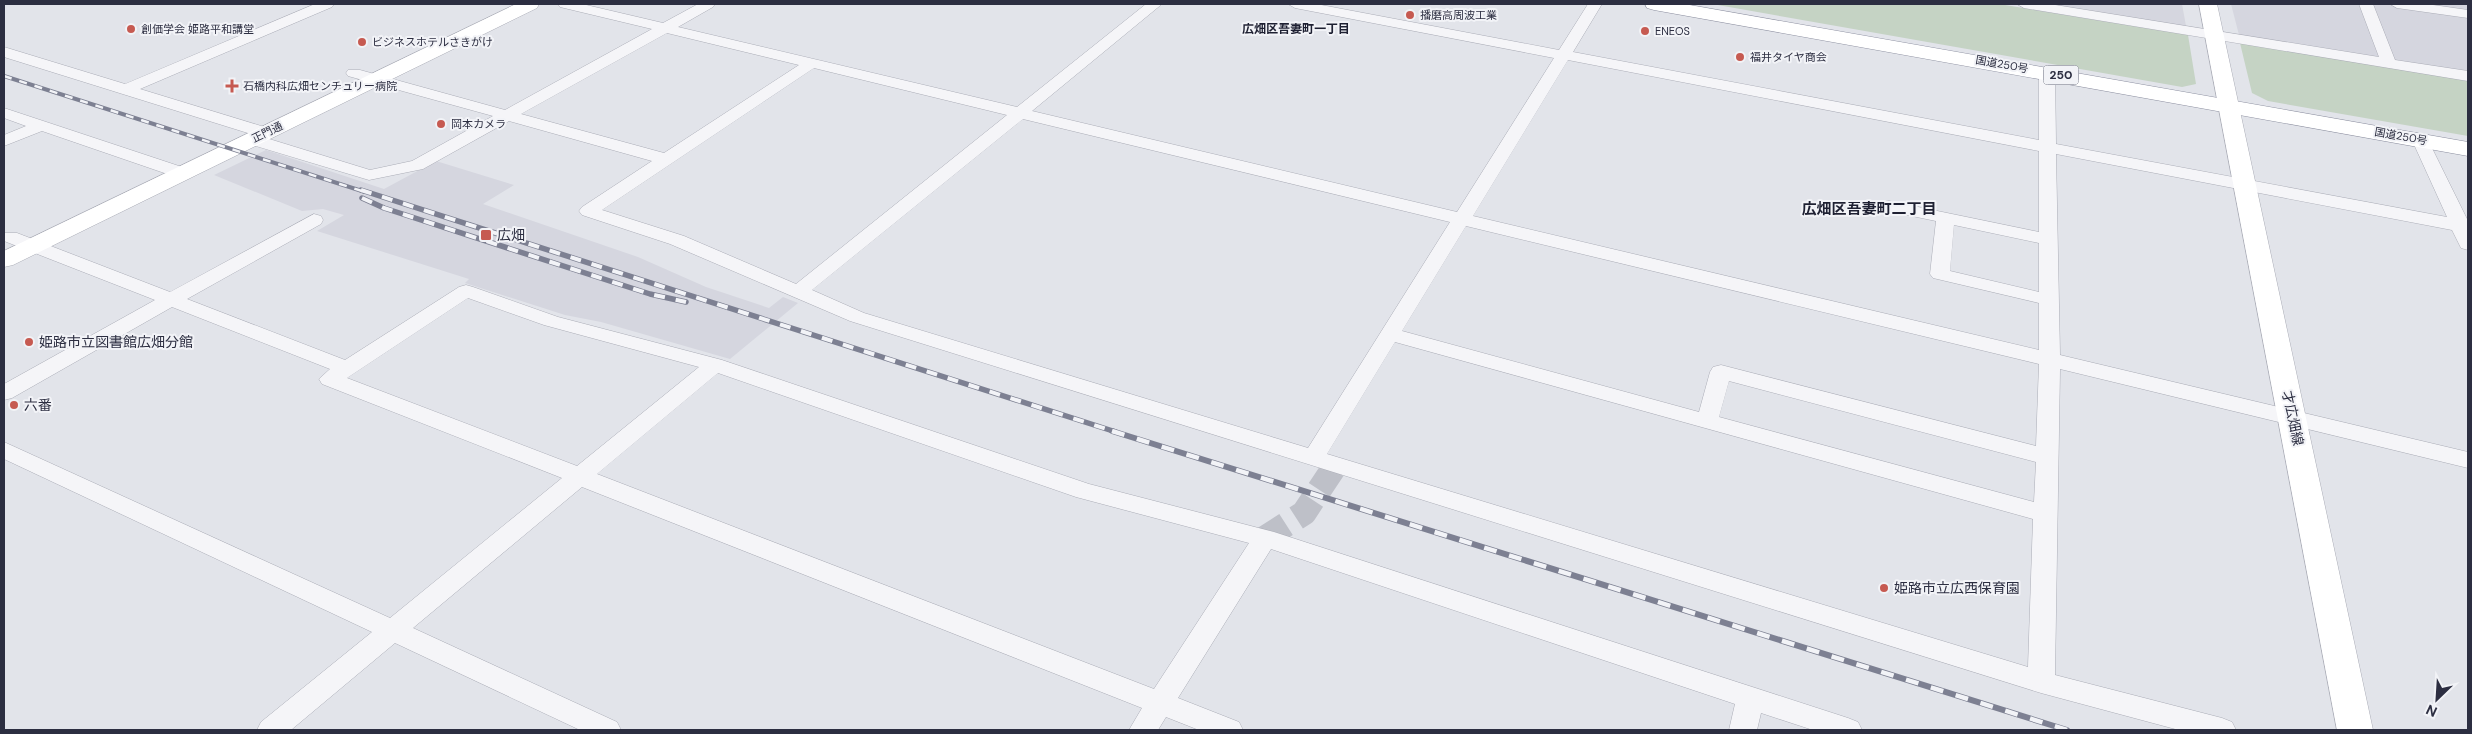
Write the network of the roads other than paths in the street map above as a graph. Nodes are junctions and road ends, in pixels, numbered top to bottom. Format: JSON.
{"nodes":[{"id":1,"x":327,"y":4,"type":"edge"},
{"id":2,"x":499,"y":4,"type":"edge"},
{"id":3,"x":530,"y":4,"type":"edge"},
{"id":4,"x":565,"y":4,"type":"edge"},
{"id":5,"x":708,"y":4,"type":"edge"},
{"id":6,"x":1155,"y":4,"type":"edge"},
{"id":7,"x":1295,"y":4,"type":"edge"},
{"id":8,"x":1596,"y":4,"type":"edge"},
{"id":9,"x":1654,"y":4,"type":"edge"},
{"id":10,"x":2024,"y":4,"type":"edge"},
{"id":11,"x":2208,"y":4,"type":"edge"},
{"id":12,"x":2366,"y":4,"type":"edge"},
{"id":13,"x":2397,"y":4,"type":"edge"},
{"id":14,"x":2050,"y":6,"type":"edge"},
{"id":15,"x":2468,"y":14,"type":"edge"},
{"id":16,"x":665,"y":28,"type":"junction"},
{"id":17,"x":2214,"y":34,"type":"junction"},
{"id":18,"x":4,"y":52,"type":"edge"},
{"id":19,"x":1563,"y":55,"type":"junction"},
{"id":20,"x":812,"y":63,"type":"junction"},
{"id":21,"x":2389,"y":63,"type":"junction"},
{"id":22,"x":2047,"y":72,"type":"junction"},
{"id":23,"x":354,"y":73,"type":"junction"},
{"id":24,"x":2468,"y":76,"type":"edge"},
{"id":25,"x":376,"y":79,"type":"junction"},
{"id":26,"x":125,"y":90,"type":"junction"},
{"id":27,"x":2228,"y":106,"type":"junction"},
{"id":28,"x":4,"y":113,"type":"edge"},
{"id":29,"x":1019,"y":113,"type":"junction"},
{"id":30,"x":507,"y":115,"type":"junction"},
{"id":31,"x":40,"y":126,"type":"junction"},
{"id":32,"x":253,"y":133,"type":"junction"},
{"id":33,"x":2420,"y":140,"type":"junction"},
{"id":34,"x":4,"y":141,"type":"edge"},
{"id":35,"x":2049,"y":147,"type":"junction"},
{"id":36,"x":2468,"y":148,"type":"edge"},
{"id":37,"x":665,"y":158,"type":"junction"},
{"id":38,"x":160,"y":166,"type":"junction"},
{"id":39,"x":182,"y":173,"type":"junction"},
{"id":40,"x":2244,"y":184,"type":"junction"},
{"id":41,"x":1889,"y":206,"type":"dead end"},
{"id":42,"x":1461,"y":219,"type":"junction"},
{"id":43,"x":1945,"y":219,"type":"junction"},
{"id":44,"x":314,"y":220,"type":"dead end"},
{"id":45,"x":2464,"y":226,"type":"edge"},
{"id":46,"x":7,"y":239,"type":"edge"},
{"id":47,"x":2050,"y":240,"type":"junction"},
{"id":48,"x":2468,"y":244,"type":"edge"},
{"id":49,"x":33,"y":246,"type":"junction"},
{"id":50,"x":4,"y":260,"type":"edge"},
{"id":51,"x":799,"y":291,"type":"junction"},
{"id":52,"x":173,"y":300,"type":"junction"},
{"id":53,"x":2050,"y":300,"type":"junction"},
{"id":54,"x":1389,"y":334,"type":"junction"},
{"id":55,"x":2050,"y":360,"type":"junction"},
{"id":56,"x":715,"y":365,"type":"junction"},
{"id":57,"x":346,"y":368,"type":"junction"},
{"id":58,"x":4,"y":393,"type":"edge"},
{"id":59,"x":2294,"y":418,"type":"junction"},
{"id":60,"x":1707,"y":421,"type":"junction"},
{"id":61,"x":4,"y":450,"type":"edge"},
{"id":62,"x":2047,"y":457,"type":"junction"},
{"id":63,"x":1312,"y":459,"type":"junction"},
{"id":64,"x":2468,"y":460,"type":"edge"},
{"id":65,"x":578,"y":478,"type":"junction"},
{"id":66,"x":2045,"y":514,"type":"junction"},
{"id":67,"x":1265,"y":538,"type":"junction"},
{"id":68,"x":393,"y":630,"type":"junction"},
{"id":69,"x":2041,"y":682,"type":"junction"},
{"id":70,"x":1750,"y":698,"type":"junction"},
{"id":71,"x":1160,"y":703,"type":"junction"},
{"id":72,"x":271,"y":730,"type":"edge"},
{"id":73,"x":607,"y":730,"type":"edge"},
{"id":74,"x":1143,"y":730,"type":"edge"},
{"id":75,"x":1229,"y":730,"type":"edge"},
{"id":76,"x":1743,"y":730,"type":"edge"},
{"id":77,"x":1848,"y":730,"type":"edge"},
{"id":78,"x":2222,"y":730,"type":"edge"},
{"id":79,"x":2355,"y":730,"type":"edge"}],
"edges":[{"from":1,"to":26,"type":"street"},
{"from":2,"to":23,"type":"main road","name":"正門通"},
{"from":3,"to":25,"type":"main road","name":"正門通"},
{"from":4,"to":16,"type":"street"},
{"from":5,"to":16,"type":"street"},
{"from":6,"to":29,"type":"street"},
{"from":7,"to":19,"type":"street"},
{"from":8,"to":19,"type":"street"},
{"from":9,"to":22,"type":"main road","name":"国道250号","number":"250"},
{"from":10,"to":14,"type":"street"},
{"from":11,"to":17,"type":"main road","name":"才広畑線"},
{"from":12,"to":21,"type":"street"},
{"from":13,"to":15,"type":"street"},
{"from":14,"to":17,"type":"street"},
{"from":16,"to":20,"type":"street"},
{"from":16,"to":30,"type":"street"},
{"from":17,"to":21,"type":"street"},
{"from":17,"to":27,"type":"main road","name":"才広畑線"},
{"from":18,"to":26,"type":"street"},
{"from":19,"to":35,"type":"street"},
{"from":19,"to":42,"type":"street"},
{"from":20,"to":29,"type":"street"},
{"from":20,"to":37,"type":"street"},
{"from":21,"to":24,"type":"street"},
{"from":22,"to":27,"type":"main road","name":"国道250号","number":"250"},
{"from":22,"to":35,"type":"street"},
{"from":23,"to":25,"type":"street"},
{"from":23,"to":32,"type":"main road","name":"正門通"},
{"from":25,"to":30,"type":"street"},
{"from":25,"to":32,"type":"main road","name":"正門通"},
{"from":26,"to":32,"type":"street"},
{"from":27,"to":33,"type":"main road","name":"国道250号","number":"250"},
{"from":27,"to":40,"type":"main road","name":"才広畑線"},
{"from":28,"to":31,"type":"street"},
{"from":29,"to":42,"type":"street"},
{"from":29,"to":51,"type":"street"},
{"from":30,"to":32,"type":"street"},
{"from":30,"to":37,"type":"street"},
{"from":31,"to":34,"type":"street"},
{"from":31,"to":38,"type":"street"},
{"from":32,"to":38,"type":"main road","name":"正門通"},
{"from":32,"to":39,"type":"main road","name":"正門通"},
{"from":33,"to":36,"type":"main road","name":"国道250号","number":"250"},
{"from":33,"to":45,"type":"street"},
{"from":35,"to":40,"type":"street"},
{"from":35,"to":47,"type":"street"},
{"from":37,"to":51,"type":"street"},
{"from":38,"to":39,"type":"street"},
{"from":38,"to":46,"type":"main road","name":"正門通"},
{"from":39,"to":49,"type":"main road","name":"正門通"},
{"from":40,"to":45,"type":"street"},
{"from":40,"to":59,"type":"main road","name":"才広畑線"},
{"from":41,"to":43,"type":"street"},
{"from":42,"to":54,"type":"street"},
{"from":42,"to":55,"type":"street"},
{"from":43,"to":47,"type":"street"},
{"from":43,"to":53,"type":"street"},
{"from":44,"to":52,"type":"street"},
{"from":45,"to":48,"type":"street"},
{"from":46,"to":49,"type":"street"},
{"from":47,"to":53,"type":"street"},
{"from":49,"to":50,"type":"main road","name":"正門通"},
{"from":49,"to":52,"type":"street"},
{"from":51,"to":63,"type":"street"},
{"from":52,"to":57,"type":"street"},
{"from":52,"to":58,"type":"street"},
{"from":53,"to":55,"type":"street"},
{"from":54,"to":60,"type":"street"},
{"from":54,"to":63,"type":"street"},
{"from":55,"to":59,"type":"street"},
{"from":55,"to":62,"type":"street"},
{"from":56,"to":57,"type":"street"},
{"from":56,"to":65,"type":"street"},
{"from":56,"to":67,"type":"street"},
{"from":57,"to":65,"type":"street"},
{"from":59,"to":64,"type":"street"},
{"from":59,"to":79,"type":"main road","name":"才広畑線"},
{"from":60,"to":62,"type":"street"},
{"from":60,"to":66,"type":"street"},
{"from":61,"to":68,"type":"street"},
{"from":62,"to":66,"type":"street"},
{"from":63,"to":69,"type":"street"},
{"from":65,"to":68,"type":"street"},
{"from":65,"to":71,"type":"street"},
{"from":66,"to":69,"type":"street"},
{"from":67,"to":70,"type":"street"},
{"from":67,"to":71,"type":"street"},
{"from":68,"to":72,"type":"street"},
{"from":68,"to":73,"type":"street"},
{"from":69,"to":78,"type":"street"},
{"from":70,"to":76,"type":"street"},
{"from":70,"to":77,"type":"street"},
{"from":71,"to":74,"type":"street"},
{"from":71,"to":75,"type":"street"}]}
